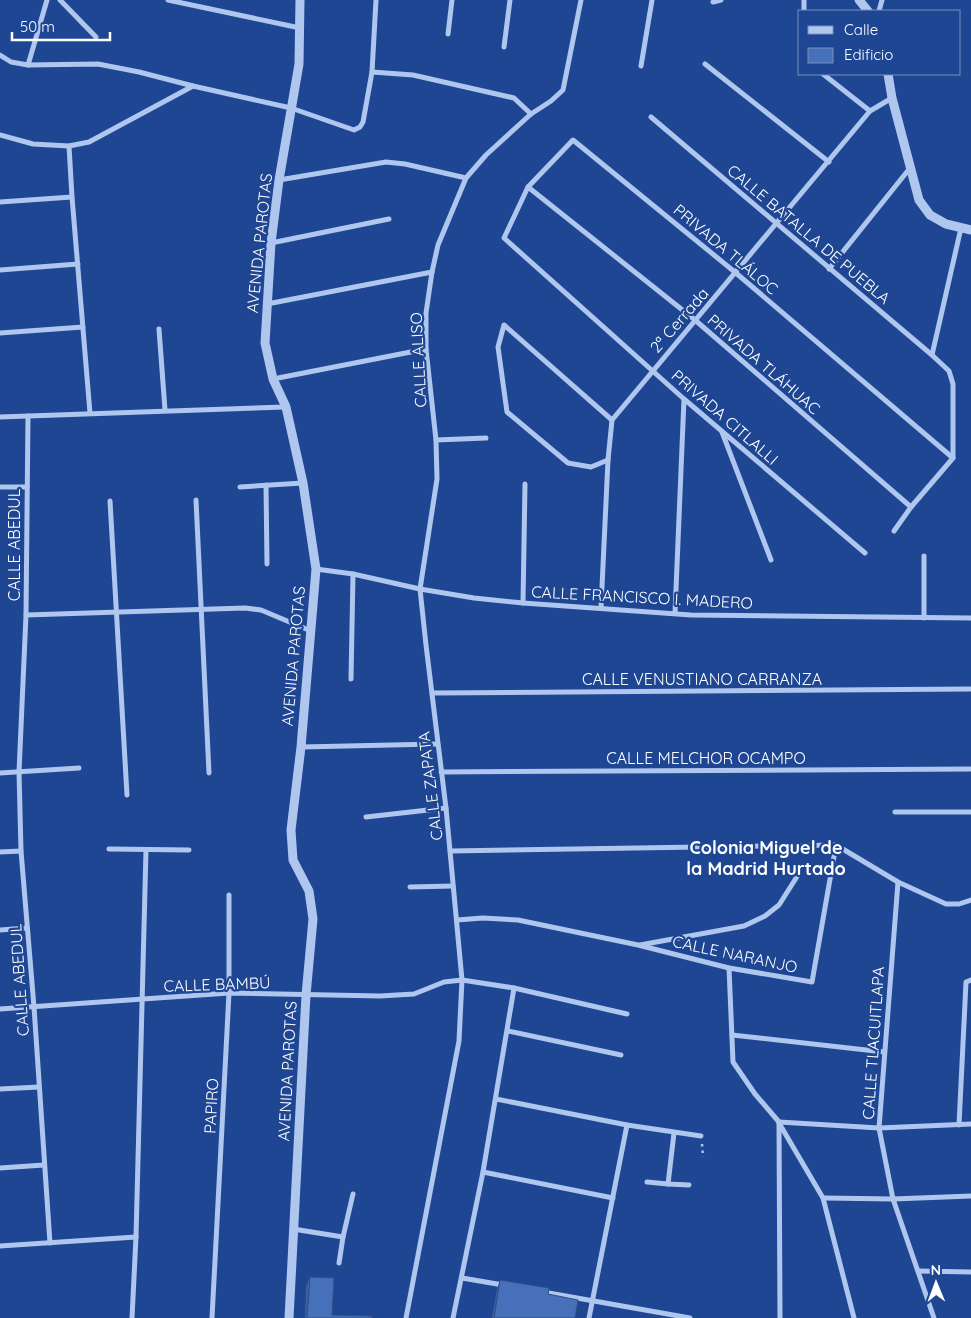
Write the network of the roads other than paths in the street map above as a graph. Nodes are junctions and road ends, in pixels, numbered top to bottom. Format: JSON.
{"nodes":[{"id":1,"x":47,"y":0,"type":"edge"},
{"id":2,"x":60,"y":0,"type":"edge"},
{"id":3,"x":168,"y":0,"type":"edge"},
{"id":4,"x":300,"y":0,"type":"edge"},
{"id":5,"x":376,"y":0,"type":"edge"},
{"id":6,"x":452,"y":0,"type":"edge"},
{"id":7,"x":510,"y":0,"type":"edge"},
{"id":8,"x":581,"y":0,"type":"edge"},
{"id":9,"x":652,"y":0,"type":"edge"},
{"id":10,"x":721,"y":0,"type":"edge"},
{"id":11,"x":859,"y":0,"type":"edge"},
{"id":12,"x":714,"y":2,"type":"dead end"},
{"id":13,"x":867,"y":10,"type":"edge"},
{"id":14,"x":300,"y":28,"type":"junction"},
{"id":15,"x":448,"y":34,"type":"dead end"},
{"id":16,"x":96,"y":37,"type":"dead end"},
{"id":17,"x":504,"y":47,"type":"dead end"},
{"id":18,"x":0,"y":55,"type":"edge"},
{"id":19,"x":28,"y":64,"type":"junction"},
{"id":20,"x":705,"y":64,"type":"dead end"},
{"id":21,"x":641,"y":66,"type":"dead end"},
{"id":22,"x":372,"y":72,"type":"junction"},
{"id":23,"x":824,"y":75,"type":"edge"},
{"id":24,"x":888,"y":75,"type":"edge"},
{"id":25,"x":193,"y":86,"type":"junction"},
{"id":26,"x":892,"y":98,"type":"junction"},
{"id":27,"x":291,"y":108,"type":"junction"},
{"id":28,"x":870,"y":111,"type":"junction"},
{"id":29,"x":531,"y":114,"type":"junction"},
{"id":30,"x":651,"y":117,"type":"dead end"},
{"id":31,"x":0,"y":135,"type":"edge"},
{"id":32,"x":69,"y":146,"type":"junction"},
{"id":33,"x":829,"y":162,"type":"junction"},
{"id":34,"x":910,"y":168,"type":"junction"},
{"id":35,"x":466,"y":178,"type":"junction"},
{"id":36,"x":279,"y":180,"type":"junction"},
{"id":37,"x":528,"y":187,"type":"junction"},
{"id":38,"x":72,"y":197,"type":"junction"},
{"id":39,"x":0,"y":202,"type":"edge"},
{"id":40,"x":389,"y":219,"type":"dead end"},
{"id":41,"x":777,"y":224,"type":"junction"},
{"id":42,"x":961,"y":228,"type":"junction"},
{"id":43,"x":971,"y":230,"type":"edge"},
{"id":44,"x":504,"y":238,"type":"joint"},
{"id":45,"x":272,"y":242,"type":"junction"},
{"id":46,"x":78,"y":264,"type":"junction"},
{"id":47,"x":829,"y":269,"type":"junction"},
{"id":48,"x":0,"y":270,"type":"edge"},
{"id":49,"x":432,"y":272,"type":"junction"},
{"id":50,"x":736,"y":273,"type":"junction"},
{"id":51,"x":267,"y":304,"type":"junction"},
{"id":52,"x":694,"y":320,"type":"junction"},
{"id":53,"x":84,"y":327,"type":"junction"},
{"id":54,"x":158,"y":329,"type":"dead end"},
{"id":55,"x":0,"y":333,"type":"edge"},
{"id":56,"x":426,"y":349,"type":"junction"},
{"id":57,"x":932,"y":355,"type":"junction"},
{"id":58,"x":652,"y":371,"type":"junction"},
{"id":59,"x":273,"y":379,"type":"junction"},
{"id":60,"x":684,"y":399,"type":"junction"},
{"id":61,"x":286,"y":407,"type":"junction"},
{"id":62,"x":165,"y":410,"type":"junction"},
{"id":63,"x":90,"y":413,"type":"junction"},
{"id":64,"x":0,"y":416,"type":"edge"},
{"id":65,"x":28,"y":416,"type":"junction"},
{"id":66,"x":612,"y":420,"type":"junction"},
{"id":67,"x":722,"y":431,"type":"junction"},
{"id":68,"x":486,"y":438,"type":"dead end"},
{"id":69,"x":436,"y":440,"type":"junction"},
{"id":70,"x":953,"y":458,"type":"junction"},
{"id":71,"x":608,"y":460,"type":"junction"},
{"id":72,"x":303,"y":483,"type":"junction"},
{"id":73,"x":525,"y":484,"type":"dead end"},
{"id":74,"x":266,"y":485,"type":"junction"},
{"id":75,"x":27,"y":487,"type":"junction"},
{"id":76,"x":240,"y":487,"type":"dead end"},
{"id":77,"x":0,"y":488,"type":"edge"},
{"id":78,"x":196,"y":500,"type":"dead end"},
{"id":79,"x":110,"y":501,"type":"dead end"},
{"id":80,"x":911,"y":507,"type":"junction"},
{"id":81,"x":894,"y":531,"type":"dead end"},
{"id":82,"x":865,"y":553,"type":"dead end"},
{"id":83,"x":924,"y":556,"type":"dead end"},
{"id":84,"x":771,"y":560,"type":"dead end"},
{"id":85,"x":267,"y":564,"type":"dead end"},
{"id":86,"x":316,"y":569,"type":"junction"},
{"id":87,"x":353,"y":574,"type":"junction"},
{"id":88,"x":420,"y":589,"type":"junction"},
{"id":89,"x":523,"y":603,"type":"junction"},
{"id":90,"x":200,"y":608,"type":"junction"},
{"id":91,"x":601,"y":608,"type":"junction"},
{"id":92,"x":116,"y":611,"type":"junction"},
{"id":93,"x":675,"y":614,"type":"junction"},
{"id":94,"x":26,"y":615,"type":"junction"},
{"id":95,"x":924,"y":618,"type":"junction"},
{"id":96,"x":971,"y":618,"type":"edge"},
{"id":97,"x":311,"y":631,"type":"junction"},
{"id":98,"x":351,"y":679,"type":"dead end"},
{"id":99,"x":971,"y":689,"type":"edge"},
{"id":100,"x":432,"y":693,"type":"junction"},
{"id":101,"x":437,"y":744,"type":"junction"},
{"id":102,"x":301,"y":747,"type":"junction"},
{"id":103,"x":79,"y":768,"type":"dead end"},
{"id":104,"x":971,"y":769,"type":"edge"},
{"id":105,"x":19,"y":772,"type":"junction"},
{"id":106,"x":441,"y":772,"type":"junction"},
{"id":107,"x":0,"y":773,"type":"edge"},
{"id":108,"x":209,"y":773,"type":"dead end"},
{"id":109,"x":128,"y":795,"type":"dead end"},
{"id":110,"x":446,"y":808,"type":"junction"},
{"id":111,"x":896,"y":812,"type":"dead end"},
{"id":112,"x":971,"y":812,"type":"edge"},
{"id":113,"x":366,"y":818,"type":"dead end"},
{"id":114,"x":836,"y":845,"type":"junction"},
{"id":115,"x":109,"y":849,"type":"dead end"},
{"id":116,"x":146,"y":850,"type":"junction"},
{"id":117,"x":189,"y":850,"type":"dead end"},
{"id":118,"x":21,"y":851,"type":"junction"},
{"id":119,"x":450,"y":851,"type":"junction"},
{"id":120,"x":0,"y":852,"type":"edge"},
{"id":121,"x":798,"y":875,"type":"dead end"},
{"id":122,"x":898,"y":882,"type":"junction"},
{"id":123,"x":454,"y":886,"type":"junction"},
{"id":124,"x":410,"y":887,"type":"dead end"},
{"id":125,"x":229,"y":895,"type":"dead end"},
{"id":126,"x":971,"y":900,"type":"edge"},
{"id":127,"x":457,"y":920,"type":"junction"},
{"id":128,"x":27,"y":928,"type":"junction"},
{"id":129,"x":0,"y":930,"type":"edge"},
{"id":130,"x":638,"y":945,"type":"junction"},
{"id":131,"x":729,"y":968,"type":"junction"},
{"id":132,"x":462,"y":980,"type":"junction"},
{"id":133,"x":968,"y":981,"type":"edge"},
{"id":134,"x":514,"y":988,"type":"junction"},
{"id":135,"x":229,"y":993,"type":"junction"},
{"id":136,"x":306,"y":995,"type":"junction"},
{"id":137,"x":142,"y":999,"type":"junction"},
{"id":138,"x":34,"y":1007,"type":"junction"},
{"id":139,"x":0,"y":1009,"type":"edge"},
{"id":140,"x":627,"y":1014,"type":"dead end"},
{"id":141,"x":508,"y":1031,"type":"junction"},
{"id":142,"x":732,"y":1035,"type":"junction"},
{"id":143,"x":884,"y":1052,"type":"junction"},
{"id":144,"x":621,"y":1055,"type":"dead end"},
{"id":145,"x":39,"y":1087,"type":"junction"},
{"id":146,"x":0,"y":1090,"type":"edge"},
{"id":147,"x":496,"y":1099,"type":"junction"},
{"id":148,"x":779,"y":1122,"type":"junction"},
{"id":149,"x":971,"y":1124,"type":"edge"},
{"id":150,"x":627,"y":1125,"type":"junction"},
{"id":151,"x":959,"y":1125,"type":"junction"},
{"id":152,"x":879,"y":1128,"type":"junction"},
{"id":153,"x":674,"y":1133,"type":"junction"},
{"id":154,"x":701,"y":1136,"type":"road end"},
{"id":155,"x":44,"y":1165,"type":"junction"},
{"id":156,"x":0,"y":1168,"type":"edge"},
{"id":157,"x":483,"y":1172,"type":"junction"},
{"id":158,"x":647,"y":1182,"type":"dead end"},
{"id":159,"x":668,"y":1184,"type":"junction"},
{"id":160,"x":689,"y":1185,"type":"dead end"},
{"id":161,"x":353,"y":1194,"type":"dead end"},
{"id":162,"x":971,"y":1196,"type":"edge"},
{"id":163,"x":613,"y":1198,"type":"junction"},
{"id":164,"x":823,"y":1198,"type":"junction"},
{"id":165,"x":893,"y":1199,"type":"junction"},
{"id":166,"x":294,"y":1229,"type":"junction"},
{"id":167,"x":136,"y":1237,"type":"junction"},
{"id":168,"x":343,"y":1237,"type":"junction"},
{"id":169,"x":50,"y":1243,"type":"junction"},
{"id":170,"x":0,"y":1246,"type":"edge"},
{"id":171,"x":339,"y":1264,"type":"dead end"},
{"id":172,"x":918,"y":1271,"type":"junction"},
{"id":173,"x":971,"y":1272,"type":"edge"},
{"id":174,"x":462,"y":1278,"type":"junction"},
{"id":175,"x":508,"y":1286,"type":"edge"},
{"id":176,"x":537,"y":1291,"type":"edge"},
{"id":177,"x":593,"y":1301,"type":"junction"},
{"id":178,"x":132,"y":1318,"type":"edge"},
{"id":179,"x":212,"y":1318,"type":"edge"},
{"id":180,"x":289,"y":1318,"type":"edge"},
{"id":181,"x":406,"y":1318,"type":"edge"},
{"id":182,"x":453,"y":1318,"type":"edge"},
{"id":183,"x":589,"y":1318,"type":"edge"},
{"id":184,"x":690,"y":1318,"type":"edge"},
{"id":185,"x":780,"y":1318,"type":"edge"},
{"id":186,"x":854,"y":1318,"type":"edge"},
{"id":187,"x":934,"y":1318,"type":"edge"}],
"edges":[{"from":1,"to":19,"type":"street"},
{"from":2,"to":16,"type":"street"},
{"from":3,"to":14,"type":"street"},
{"from":4,"to":14,"type":"street","name":"AVENIDA PAROTAS"},
{"from":5,"to":22,"type":"street"},
{"from":6,"to":15,"type":"street"},
{"from":7,"to":17,"type":"street"},
{"from":8,"to":29,"type":"street","name":"CALLE ALISO"},
{"from":9,"to":21,"type":"street"},
{"from":10,"to":12,"type":"street"},
{"from":11,"to":13,"type":"street"},
{"from":14,"to":27,"type":"street","name":"AVENIDA PAROTAS"},
{"from":18,"to":19,"type":"street"},
{"from":19,"to":25,"type":"street"},
{"from":20,"to":33,"type":"street"},
{"from":22,"to":27,"type":"street"},
{"from":22,"to":29,"type":"street"},
{"from":23,"to":28,"type":"street"},
{"from":24,"to":26,"type":"street"},
{"from":25,"to":27,"type":"street"},
{"from":25,"to":32,"type":"street"},
{"from":26,"to":28,"type":"street","name":"2ª Cerrada"},
{"from":26,"to":34,"type":"street"},
{"from":27,"to":36,"type":"street","name":"AVENIDA PAROTAS"},
{"from":28,"to":33,"type":"street","name":"2ª Cerrada"},
{"from":29,"to":35,"type":"street","name":"CALLE ALISO"},
{"from":30,"to":41,"type":"street","name":"CALLE BATALLA DE PUEBLA"},
{"from":31,"to":32,"type":"street"},
{"from":32,"to":38,"type":"street"},
{"from":33,"to":41,"type":"street","name":"2ª Cerrada"},
{"from":34,"to":42,"type":"street"},
{"from":34,"to":47,"type":"street"},
{"from":35,"to":36,"type":"street"},
{"from":35,"to":49,"type":"street","name":"CALLE ALISO"},
{"from":36,"to":45,"type":"street","name":"AVENIDA PAROTAS"},
{"from":37,"to":44,"type":"street","name":"PRIVADA TLÁLOC"},
{"from":37,"to":50,"type":"street","name":"PRIVADA TLÁLOC"},
{"from":37,"to":52,"type":"street","name":"PRIVADA TLÁHUAC"},
{"from":38,"to":39,"type":"street"},
{"from":38,"to":46,"type":"street"},
{"from":40,"to":45,"type":"street"},
{"from":41,"to":47,"type":"street","name":"CALLE BATALLA DE PUEBLA"},
{"from":41,"to":50,"type":"street","name":"2ª Cerrada"},
{"from":42,"to":43,"type":"street"},
{"from":42,"to":57,"type":"street"},
{"from":44,"to":58,"type":"street","name":"PRIVADA CITLALLI"},
{"from":45,"to":51,"type":"street","name":"AVENIDA PAROTAS"},
{"from":46,"to":48,"type":"street"},
{"from":46,"to":53,"type":"street"},
{"from":47,"to":57,"type":"street","name":"CALLE BATALLA DE PUEBLA"},
{"from":49,"to":51,"type":"street"},
{"from":49,"to":56,"type":"street","name":"CALLE ALISO"},
{"from":50,"to":52,"type":"street","name":"2ª Cerrada"},
{"from":50,"to":70,"type":"street","name":"PRIVADA TLÁLOC"},
{"from":51,"to":59,"type":"street","name":"AVENIDA PAROTAS"},
{"from":52,"to":58,"type":"street","name":"2ª Cerrada"},
{"from":52,"to":80,"type":"street","name":"PRIVADA TLÁHUAC"},
{"from":53,"to":55,"type":"street"},
{"from":53,"to":63,"type":"street"},
{"from":54,"to":62,"type":"street"},
{"from":56,"to":59,"type":"street"},
{"from":56,"to":69,"type":"street","name":"CALLE ALISO"},
{"from":57,"to":70,"type":"street","name":"CALLE BATALLA DE PUEBLA"},
{"from":58,"to":60,"type":"street","name":"PRIVADA CITLALLI"},
{"from":58,"to":66,"type":"street","name":"2ª Cerrada"},
{"from":59,"to":61,"type":"street","name":"AVENIDA PAROTAS"},
{"from":60,"to":67,"type":"street","name":"PRIVADA CITLALLI"},
{"from":60,"to":93,"type":"street"},
{"from":61,"to":62,"type":"street"},
{"from":61,"to":72,"type":"street","name":"AVENIDA PAROTAS"},
{"from":62,"to":63,"type":"street"},
{"from":63,"to":65,"type":"street"},
{"from":64,"to":65,"type":"street"},
{"from":65,"to":75,"type":"street","name":"CALLE ABEDUL"},
{"from":66,"to":71,"type":"street"},
{"from":66,"to":71,"type":"street"},
{"from":67,"to":82,"type":"street","name":"PRIVADA CITLALLI"},
{"from":67,"to":84,"type":"street"},
{"from":68,"to":69,"type":"street"},
{"from":69,"to":88,"type":"street","name":"CALLE ALISO"},
{"from":70,"to":80,"type":"street"},
{"from":71,"to":91,"type":"street"},
{"from":72,"to":74,"type":"street"},
{"from":72,"to":86,"type":"street","name":"AVENIDA PAROTAS"},
{"from":73,"to":89,"type":"street"},
{"from":74,"to":76,"type":"street"},
{"from":74,"to":85,"type":"street"},
{"from":75,"to":77,"type":"street"},
{"from":75,"to":94,"type":"street","name":"CALLE ABEDUL"},
{"from":78,"to":90,"type":"street"},
{"from":79,"to":92,"type":"street"},
{"from":80,"to":81,"type":"street"},
{"from":83,"to":95,"type":"street"},
{"from":86,"to":87,"type":"street","name":"CALLE FRANCISCO I. MADERO"},
{"from":86,"to":97,"type":"street","name":"AVENIDA PAROTAS"},
{"from":87,"to":88,"type":"street","name":"CALLE FRANCISCO I. MADERO"},
{"from":87,"to":98,"type":"street"},
{"from":88,"to":89,"type":"street","name":"CALLE FRANCISCO I. MADERO"},
{"from":88,"to":100,"type":"street","name":"CALLE ZAPATA"},
{"from":89,"to":91,"type":"street","name":"CALLE FRANCISCO I. MADERO"},
{"from":90,"to":92,"type":"street"},
{"from":90,"to":97,"type":"street"},
{"from":90,"to":108,"type":"street"},
{"from":91,"to":93,"type":"street","name":"CALLE FRANCISCO I. MADERO"},
{"from":92,"to":94,"type":"street"},
{"from":92,"to":109,"type":"street"},
{"from":93,"to":95,"type":"street","name":"CALLE FRANCISCO I. MADERO"},
{"from":94,"to":105,"type":"street","name":"CALLE ABEDUL"},
{"from":95,"to":96,"type":"street","name":"CALLE FRANCISCO I. MADERO"},
{"from":97,"to":102,"type":"street","name":"AVENIDA PAROTAS"},
{"from":99,"to":100,"type":"street","name":"CALLE VENUSTIANO CARRANZA"},
{"from":100,"to":101,"type":"street","name":"CALLE ZAPATA"},
{"from":101,"to":102,"type":"street"},
{"from":101,"to":106,"type":"street","name":"CALLE ZAPATA"},
{"from":102,"to":136,"type":"street","name":"AVENIDA PAROTAS"},
{"from":103,"to":105,"type":"street"},
{"from":104,"to":106,"type":"street","name":"CALLE MELCHOR OCAMPO"},
{"from":105,"to":107,"type":"street"},
{"from":105,"to":118,"type":"street","name":"CALLE ABEDUL"},
{"from":106,"to":110,"type":"street","name":"CALLE ZAPATA"},
{"from":110,"to":113,"type":"street"},
{"from":110,"to":119,"type":"street","name":"CALLE ZAPATA"},
{"from":111,"to":112,"type":"street"},
{"from":114,"to":119,"type":"street"},
{"from":114,"to":122,"type":"street"},
{"from":114,"to":131,"type":"street","name":"CALLE NARANJO"},
{"from":115,"to":116,"type":"street"},
{"from":116,"to":117,"type":"street"},
{"from":116,"to":137,"type":"street"},
{"from":118,"to":120,"type":"street"},
{"from":118,"to":128,"type":"street","name":"CALLE ABEDUL"},
{"from":119,"to":123,"type":"street","name":"CALLE ZAPATA"},
{"from":121,"to":130,"type":"street"},
{"from":122,"to":126,"type":"street"},
{"from":122,"to":143,"type":"street","name":"CALLE TLACUITLAPA"},
{"from":123,"to":124,"type":"street"},
{"from":123,"to":127,"type":"street","name":"CALLE ZAPATA"},
{"from":125,"to":135,"type":"street","name":"PAPIRO"},
{"from":127,"to":130,"type":"street","name":"CALLE NARANJO"},
{"from":127,"to":132,"type":"street","name":"CALLE ZAPATA"},
{"from":128,"to":129,"type":"street"},
{"from":128,"to":138,"type":"street","name":"CALLE ABEDUL"},
{"from":130,"to":131,"type":"street","name":"CALLE NARANJO"},
{"from":131,"to":142,"type":"street"},
{"from":132,"to":134,"type":"street","name":"CALLE BAMBÚ"},
{"from":132,"to":136,"type":"street","name":"CALLE BAMBÚ"},
{"from":132,"to":181,"type":"street","name":"CALLE ZAPATA"},
{"from":133,"to":151,"type":"street"},
{"from":134,"to":140,"type":"street","name":"CALLE BAMBÚ"},
{"from":134,"to":141,"type":"street"},
{"from":135,"to":136,"type":"street","name":"CALLE BAMBÚ"},
{"from":135,"to":137,"type":"street","name":"CALLE BAMBÚ"},
{"from":135,"to":179,"type":"street","name":"PAPIRO"},
{"from":136,"to":166,"type":"street","name":"AVENIDA PAROTAS"},
{"from":137,"to":138,"type":"street","name":"CALLE BAMBÚ"},
{"from":137,"to":167,"type":"street"},
{"from":138,"to":139,"type":"street","name":"CALLE BAMBÚ"},
{"from":138,"to":145,"type":"street","name":"CALLE ABEDUL"},
{"from":141,"to":144,"type":"street"},
{"from":141,"to":147,"type":"street"},
{"from":142,"to":143,"type":"street"},
{"from":142,"to":148,"type":"street"},
{"from":143,"to":152,"type":"street","name":"CALLE TLACUITLAPA"},
{"from":145,"to":146,"type":"street"},
{"from":145,"to":155,"type":"street","name":"CALLE ABEDUL"},
{"from":147,"to":150,"type":"street"},
{"from":147,"to":157,"type":"street"},
{"from":148,"to":152,"type":"street"},
{"from":148,"to":164,"type":"street"},
{"from":148,"to":185,"type":"street"},
{"from":149,"to":151,"type":"street"},
{"from":150,"to":153,"type":"street"},
{"from":150,"to":163,"type":"street"},
{"from":151,"to":152,"type":"street"},
{"from":152,"to":165,"type":"street","name":"CALLE TLACUITLAPA"},
{"from":153,"to":154,"type":"street"},
{"from":153,"to":159,"type":"street"},
{"from":155,"to":156,"type":"street"},
{"from":155,"to":169,"type":"street","name":"CALLE ABEDUL"},
{"from":157,"to":163,"type":"street"},
{"from":157,"to":174,"type":"street"},
{"from":158,"to":159,"type":"street"},
{"from":159,"to":160,"type":"street"},
{"from":161,"to":168,"type":"street"},
{"from":162,"to":165,"type":"street"},
{"from":163,"to":177,"type":"street"},
{"from":164,"to":165,"type":"street"},
{"from":164,"to":186,"type":"street"},
{"from":165,"to":172,"type":"street","name":"CALLE TLACUITLAPA"},
{"from":166,"to":168,"type":"street"},
{"from":166,"to":180,"type":"street","name":"AVENIDA PAROTAS"},
{"from":167,"to":169,"type":"street"},
{"from":167,"to":178,"type":"street"},
{"from":168,"to":171,"type":"street"},
{"from":169,"to":170,"type":"street"},
{"from":172,"to":173,"type":"street"},
{"from":172,"to":187,"type":"street","name":"CALLE TLACUITLAPA"},
{"from":174,"to":175,"type":"street"},
{"from":174,"to":182,"type":"street"},
{"from":176,"to":177,"type":"street"},
{"from":177,"to":183,"type":"street"},
{"from":177,"to":184,"type":"street"}]}
